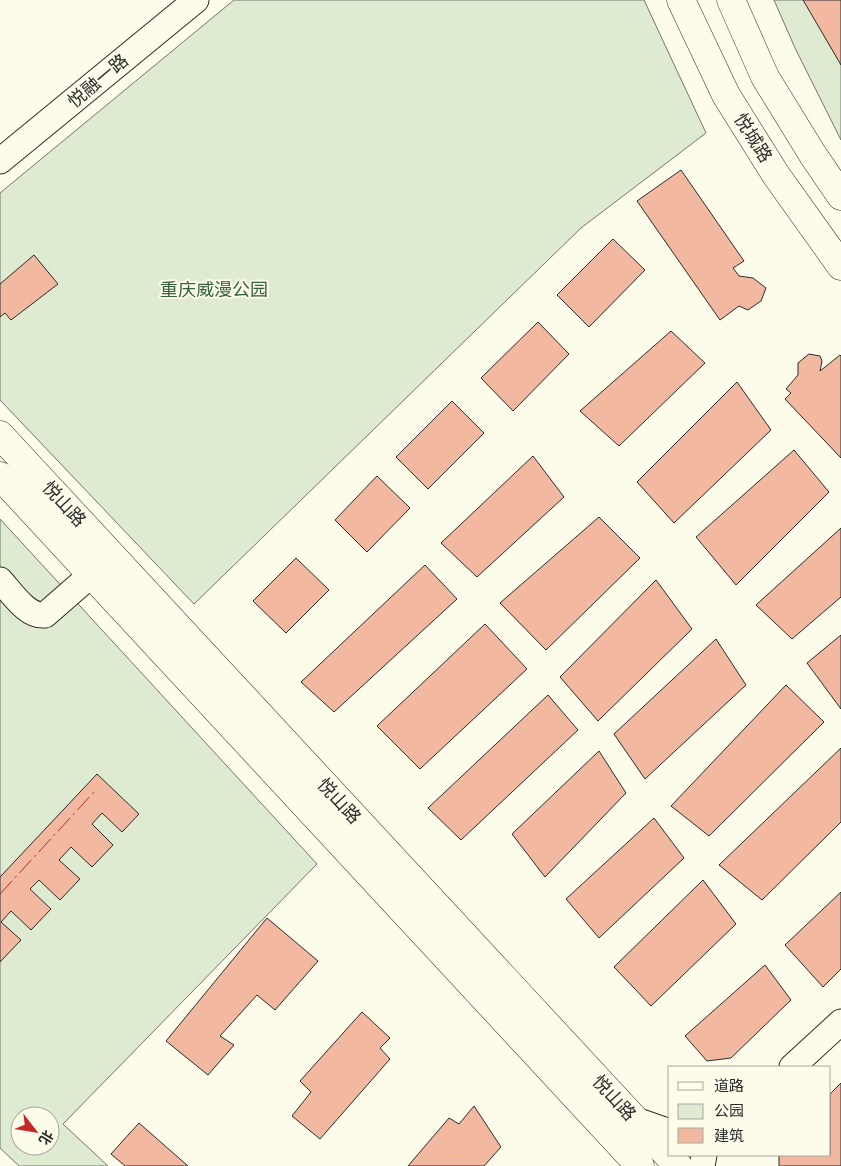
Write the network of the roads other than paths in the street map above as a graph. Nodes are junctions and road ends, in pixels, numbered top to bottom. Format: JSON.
{"nodes":[{"id":1,"x":196,"y":0,"type":"edge"},
{"id":2,"x":681,"y":0,"type":"edge"},
{"id":3,"x":730,"y":0,"type":"edge"},
{"id":4,"x":0,"y":161,"type":"edge"},
{"id":5,"x":841,"y":196,"type":"edge"},
{"id":6,"x":841,"y":266,"type":"edge"},
{"id":7,"x":0,"y":435,"type":"edge"},
{"id":8,"x":0,"y":476,"type":"edge"},
{"id":9,"x":92,"y":574,"type":"junction"},
{"id":10,"x":0,"y":580,"type":"edge"},
{"id":11,"x":841,"y":1022,"type":"edge"},
{"id":12,"x":793,"y":1066,"type":"edge"},
{"id":13,"x":633,"y":1119,"type":"junction"},
{"id":14,"x":668,"y":1131,"type":"edge"},
{"id":15,"x":668,"y":1156,"type":"edge"},
{"id":16,"x":668,"y":1156,"type":"edge"},
{"id":17,"x":640,"y":1166,"type":"edge"},
{"id":18,"x":678,"y":1166,"type":"edge"}],
"edges":[{"from":1,"to":4,"type":"street","name":"悦融一路"},
{"from":2,"to":6,"type":"main road","name":"悦城路"},
{"from":3,"to":5,"type":"main road"},
{"from":7,"to":13,"type":"main road","name":"悦山路"},
{"from":8,"to":9,"type":"main road","name":"悦山路"},
{"from":9,"to":10,"type":"street"},
{"from":9,"to":17,"type":"main road","name":"悦山路"},
{"from":11,"to":12,"type":"street"},
{"from":13,"to":14,"type":"street"},
{"from":13,"to":16,"type":"main road","name":"悦山路"},
{"from":15,"to":18,"type":"main road","name":"悦山路"}]}
